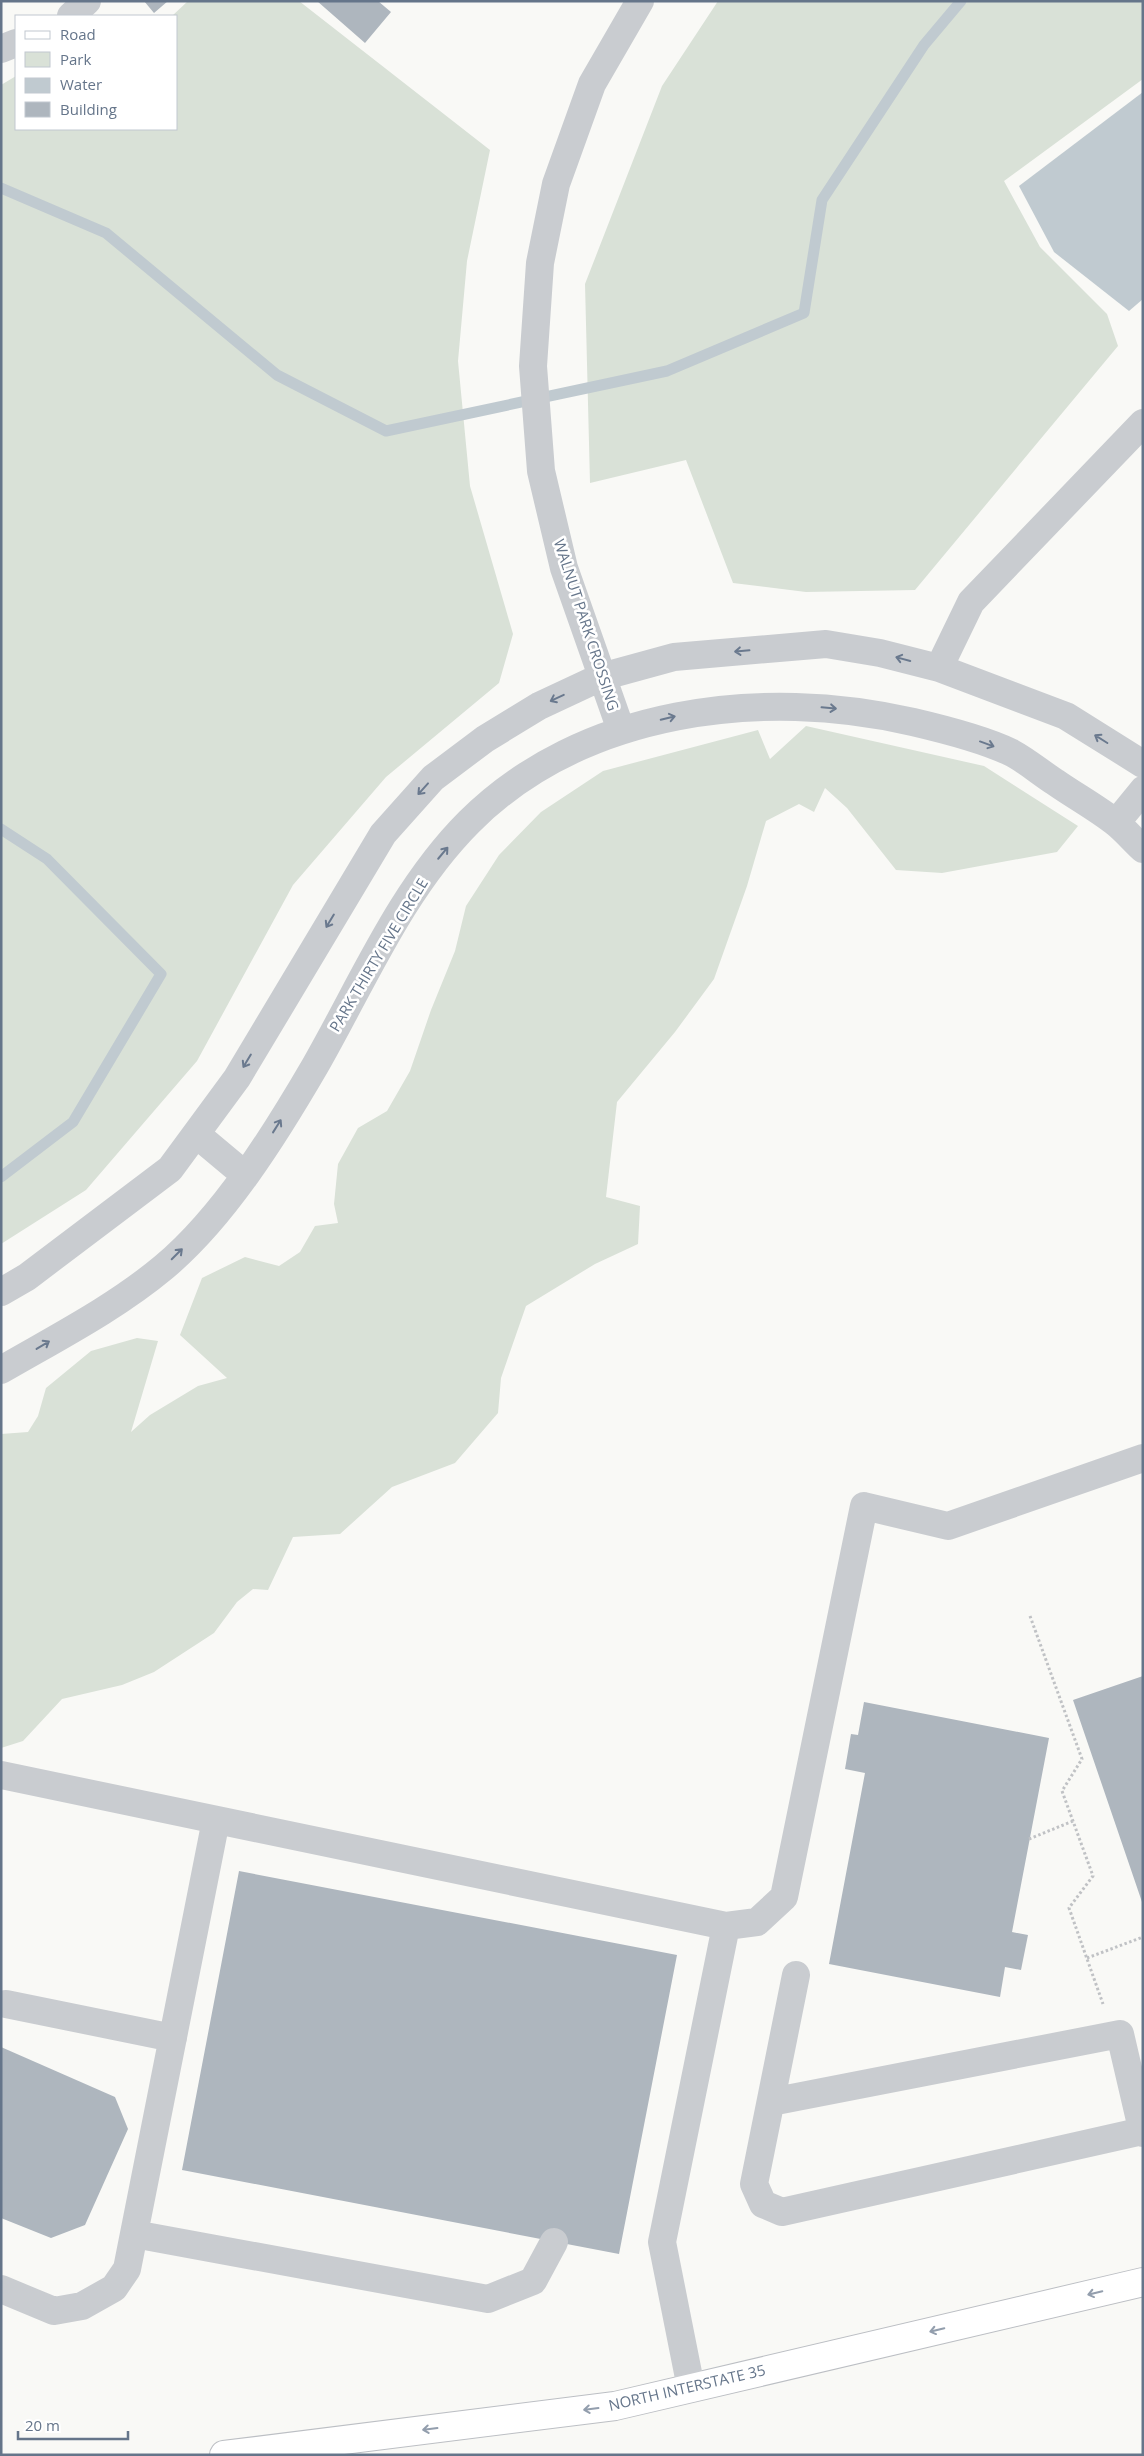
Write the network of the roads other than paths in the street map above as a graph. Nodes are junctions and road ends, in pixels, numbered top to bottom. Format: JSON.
{"nodes":[{"id":1,"x":88,"y":1,"type":"edge"},
{"id":2,"x":640,"y":1,"type":"edge"},
{"id":3,"x":72,"y":15,"type":"edge"},
{"id":4,"x":15,"y":42,"type":"edge"},
{"id":5,"x":1,"y":49,"type":"edge"},
{"id":6,"x":1143,"y":422,"type":"edge"},
{"id":7,"x":939,"y":668,"type":"junction"},
{"id":8,"x":601,"y":678,"type":"junction"},
{"id":9,"x":620,"y":730,"type":"junction"},
{"id":10,"x":1143,"y":764,"type":"edge"},
{"id":11,"x":1143,"y":790,"type":"edge"},
{"id":12,"x":1116,"y":823,"type":"junction"},
{"id":13,"x":1143,"y":850,"type":"edge"},
{"id":14,"x":196,"y":1134,"type":"junction"},
{"id":15,"x":245,"y":1175,"type":"junction"},
{"id":16,"x":1,"y":1292,"type":"edge"},
{"id":17,"x":1,"y":1370,"type":"edge"},
{"id":18,"x":1143,"y":1458,"type":"edge"},
{"id":19,"x":1,"y":1774,"type":"edge"},
{"id":20,"x":216,"y":1820,"type":"junction"},
{"id":21,"x":726,"y":1926,"type":"junction"},
{"id":22,"x":796,"y":1975,"type":"dead end"},
{"id":23,"x":6,"y":2004,"type":"dead end"},
{"id":24,"x":173,"y":2038,"type":"junction"},
{"id":25,"x":771,"y":2102,"type":"junction"},
{"id":26,"x":1143,"y":2132,"type":"edge"},
{"id":27,"x":134,"y":2234,"type":"junction"},
{"id":28,"x":554,"y":2242,"type":"dead end"},
{"id":29,"x":1143,"y":2282,"type":"edge"},
{"id":30,"x":1,"y":2288,"type":"edge"},
{"id":31,"x":691,"y":2388,"type":"junction"},
{"id":32,"x":224,"y":2455,"type":"edge"}],
"edges":[{"from":1,"to":3,"type":"street"},
{"from":2,"to":8,"type":"street","name":"WALNUT PARK CROSSING"},
{"from":4,"to":5,"type":"street"},
{"from":6,"to":7,"type":"street"},
{"from":7,"to":8,"type":"street","one_way":true},
{"from":10,"to":7,"type":"street","one_way":true},
{"from":8,"to":9,"type":"street","name":"WALNUT PARK CROSSING"},
{"from":8,"to":14,"type":"street","one_way":true},
{"from":9,"to":12,"type":"street","name":"PARK THIRTY FIVE CIRCLE","one_way":true},
{"from":15,"to":9,"type":"street","name":"PARK THIRTY FIVE CIRCLE","one_way":true},
{"from":11,"to":12,"type":"street"},
{"from":12,"to":13,"type":"street","name":"PARK THIRTY FIVE CIRCLE"},
{"from":14,"to":15,"type":"street"},
{"from":14,"to":16,"type":"street"},
{"from":17,"to":15,"type":"street","name":"PARK THIRTY FIVE CIRCLE","one_way":true},
{"from":18,"to":21,"type":"street"},
{"from":19,"to":20,"type":"street"},
{"from":20,"to":21,"type":"street"},
{"from":20,"to":24,"type":"street"},
{"from":21,"to":31,"type":"street"},
{"from":22,"to":25,"type":"street"},
{"from":23,"to":24,"type":"street"},
{"from":24,"to":27,"type":"street"},
{"from":25,"to":26,"type":"street"},
{"from":25,"to":26,"type":"street"},
{"from":27,"to":28,"type":"street"},
{"from":27,"to":30,"type":"street"},
{"from":29,"to":31,"type":"main road","name":"NORTH INTERSTATE 35","one_way":true},
{"from":31,"to":32,"type":"main road","name":"NORTH INTERSTATE 35","one_way":true}]}
